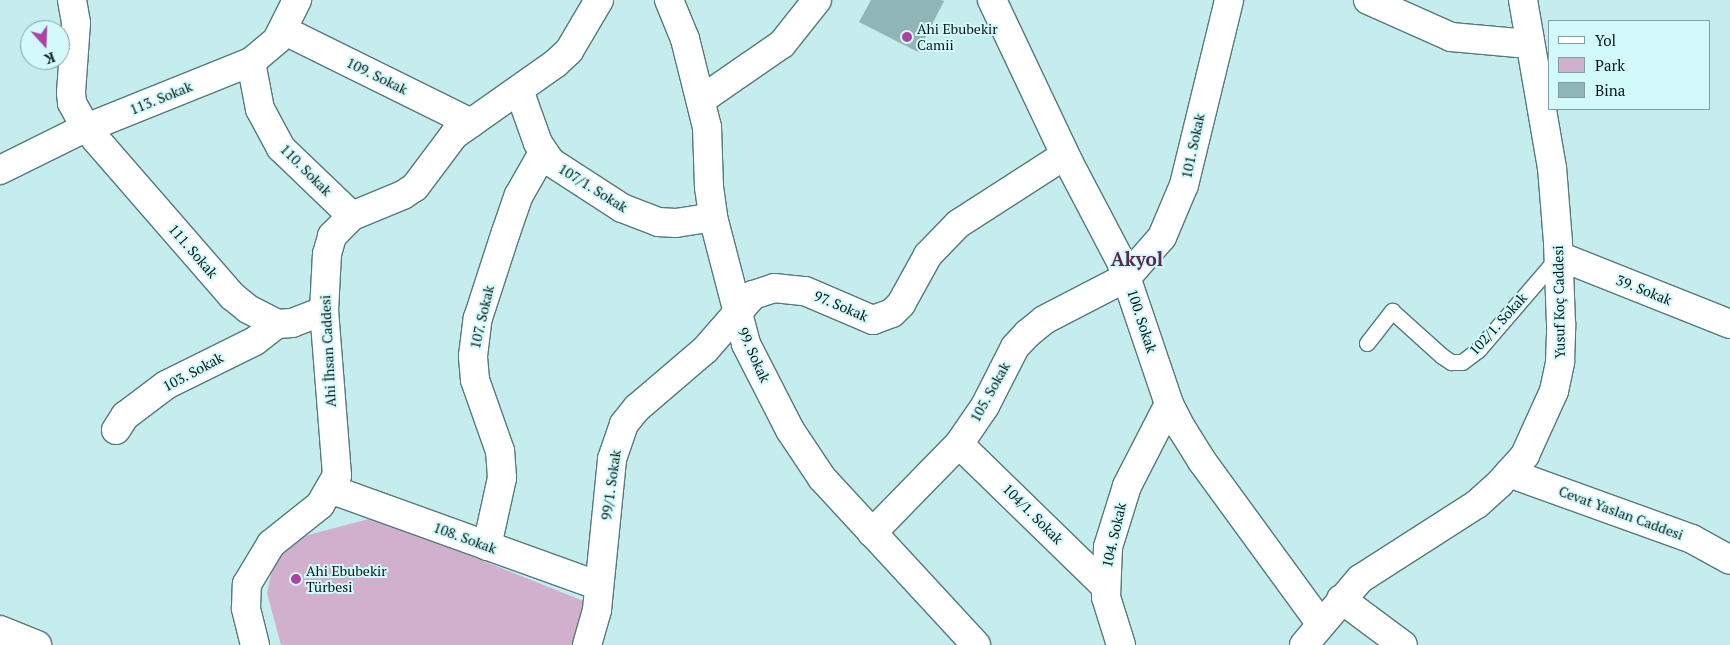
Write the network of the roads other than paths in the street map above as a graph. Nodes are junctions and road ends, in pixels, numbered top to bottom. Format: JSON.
{"nodes":[{"id":1,"x":72,"y":0,"type":"edge"},
{"id":2,"x":297,"y":0,"type":"edge"},
{"id":3,"x":599,"y":0,"type":"edge"},
{"id":4,"x":669,"y":0,"type":"edge"},
{"id":5,"x":817,"y":0,"type":"edge"},
{"id":6,"x":992,"y":0,"type":"edge"},
{"id":7,"x":1229,"y":0,"type":"edge"},
{"id":8,"x":1368,"y":0,"type":"edge"},
{"id":9,"x":1523,"y":0,"type":"edge"},
{"id":10,"x":283,"y":30,"type":"junction"},
{"id":11,"x":1529,"y":44,"type":"junction"},
{"id":12,"x":251,"y":62,"type":"junction"},
{"id":13,"x":519,"y":90,"type":"junction"},
{"id":14,"x":701,"y":100,"type":"junction"},
{"id":15,"x":471,"y":123,"type":"junction"},
{"id":16,"x":86,"y":128,"type":"junction"},
{"id":17,"x":543,"y":153,"type":"junction"},
{"id":18,"x":1065,"y":155,"type":"junction"},
{"id":19,"x":0,"y":170,"type":"edge"},
{"id":20,"x":352,"y":216,"type":"junction"},
{"id":21,"x":713,"y":217,"type":"junction"},
{"id":22,"x":1559,"y":256,"type":"junction"},
{"id":23,"x":1127,"y":277,"type":"junction"},
{"id":24,"x":324,"y":311,"type":"junction"},
{"id":25,"x":737,"y":312,"type":"junction"},
{"id":26,"x":277,"y":324,"type":"junction"},
{"id":27,"x":1730,"y":324,"type":"edge"},
{"id":28,"x":1367,"y":343,"type":"dead end"},
{"id":29,"x":1169,"y":404,"type":"junction"},
{"id":30,"x":116,"y":430,"type":"dead end"},
{"id":31,"x":959,"y":444,"type":"junction"},
{"id":32,"x":1509,"y":473,"type":"junction"},
{"id":33,"x":330,"y":489,"type":"junction"},
{"id":34,"x":872,"y":532,"type":"junction"},
{"id":35,"x":487,"y":546,"type":"junction"},
{"id":36,"x":1730,"y":560,"type":"edge"},
{"id":37,"x":599,"y":586,"type":"junction"},
{"id":38,"x":1106,"y":587,"type":"junction"},
{"id":39,"x":1341,"y":599,"type":"junction"},
{"id":40,"x":1321,"y":624,"type":"junction"},
{"id":41,"x":0,"y":630,"type":"edge"},
{"id":42,"x":37,"y":645,"type":"edge"},
{"id":43,"x":255,"y":645,"type":"edge"},
{"id":44,"x":587,"y":645,"type":"edge"},
{"id":45,"x":976,"y":645,"type":"edge"},
{"id":46,"x":1121,"y":645,"type":"edge"},
{"id":47,"x":1304,"y":645,"type":"edge"},
{"id":48,"x":1403,"y":645,"type":"edge"}],
"edges":[{"from":1,"to":16,"type":"street","name":"111. Sokak"},
{"from":2,"to":10,"type":"street","name":"113. Sokak"},
{"from":3,"to":13,"type":"street","name":"Ahi İhsan Caddesi"},
{"from":4,"to":14,"type":"street","name":"99. Sokak"},
{"from":5,"to":14,"type":"street"},
{"from":6,"to":18,"type":"street","name":"100. Sokak"},
{"from":7,"to":23,"type":"street","name":"101. Sokak"},
{"from":8,"to":11,"type":"street"},
{"from":9,"to":11,"type":"street","name":"Yusuf Koç Caddesi"},
{"from":10,"to":12,"type":"street","name":"113. Sokak"},
{"from":10,"to":15,"type":"street","name":"109. Sokak"},
{"from":11,"to":22,"type":"street","name":"Yusuf Koç Caddesi"},
{"from":12,"to":16,"type":"street","name":"113. Sokak"},
{"from":12,"to":20,"type":"street","name":"110. Sokak"},
{"from":13,"to":15,"type":"street","name":"Ahi İhsan Caddesi"},
{"from":13,"to":17,"type":"street"},
{"from":14,"to":21,"type":"street","name":"99. Sokak"},
{"from":15,"to":20,"type":"street","name":"Ahi İhsan Caddesi"},
{"from":16,"to":19,"type":"street","name":"113. Sokak"},
{"from":16,"to":26,"type":"street","name":"111. Sokak"},
{"from":17,"to":21,"type":"street","name":"107/1. Sokak"},
{"from":17,"to":35,"type":"street","name":"107. Sokak"},
{"from":18,"to":23,"type":"street","name":"100. Sokak"},
{"from":18,"to":25,"type":"street","name":"97. Sokak"},
{"from":20,"to":24,"type":"street","name":"Ahi İhsan Caddesi"},
{"from":21,"to":25,"type":"street","name":"99. Sokak"},
{"from":22,"to":27,"type":"street","name":"39. Sokak"},
{"from":22,"to":28,"type":"lane","name":"102/1. Sokak"},
{"from":22,"to":32,"type":"street","name":"Yusuf Koç Caddesi"},
{"from":23,"to":29,"type":"street","name":"100. Sokak"},
{"from":23,"to":31,"type":"street","name":"105. Sokak"},
{"from":24,"to":26,"type":"street"},
{"from":24,"to":33,"type":"street","name":"Ahi İhsan Caddesi"},
{"from":25,"to":34,"type":"street","name":"99. Sokak"},
{"from":25,"to":37,"type":"street","name":"99/1. Sokak"},
{"from":26,"to":30,"type":"street","name":"103. Sokak"},
{"from":29,"to":38,"type":"street","name":"104. Sokak"},
{"from":29,"to":40,"type":"street","name":"100. Sokak"},
{"from":31,"to":34,"type":"street","name":"105. Sokak"},
{"from":31,"to":38,"type":"street","name":"104/1. Sokak"},
{"from":32,"to":36,"type":"street","name":"Cevat Yaslan Caddesi"},
{"from":32,"to":39,"type":"street","name":"Yusuf Koç Caddesi"},
{"from":33,"to":35,"type":"street","name":"108. Sokak"},
{"from":33,"to":43,"type":"street","name":"Ahi İhsan Caddesi"},
{"from":34,"to":45,"type":"street","name":"99. Sokak"},
{"from":35,"to":37,"type":"street","name":"108. Sokak"},
{"from":37,"to":44,"type":"street","name":"99/1. Sokak"},
{"from":38,"to":46,"type":"street","name":"104. Sokak"},
{"from":39,"to":40,"type":"street","name":"Yusuf Koç Caddesi"},
{"from":39,"to":48,"type":"street"},
{"from":40,"to":47,"type":"street","name":"Yusuf Koç Caddesi"},
{"from":41,"to":42,"type":"street"}]}
